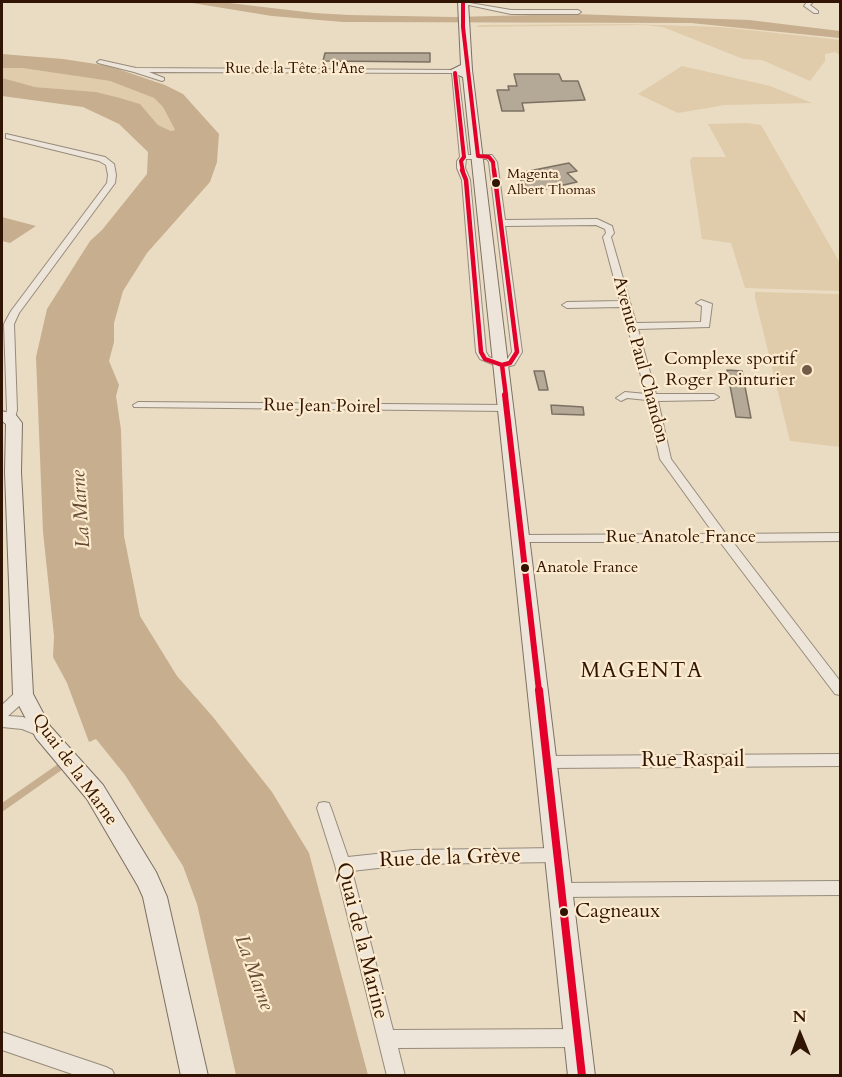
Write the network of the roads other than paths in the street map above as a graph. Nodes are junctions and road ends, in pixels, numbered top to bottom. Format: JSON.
{"nodes":[{"id":1,"x":808,"y":2,"type":"edge"},
{"id":2,"x":819,"y":2,"type":"edge"},
{"id":3,"x":464,"y":6,"type":"edge"},
{"id":4,"x":578,"y":12,"type":"dead end"},
{"id":5,"x":816,"y":12,"type":"dead end"},
{"id":6,"x":100,"y":62,"type":"dead end"},
{"id":7,"x":136,"y":69,"type":"junction"},
{"id":8,"x":461,"y":72,"type":"junction"},
{"id":9,"x":162,"y":79,"type":"dead end"},
{"id":10,"x":9,"y":135,"type":"dead end"},
{"id":11,"x":471,"y":156,"type":"junction"},
{"id":12,"x":501,"y":223,"type":"junction"},
{"id":13,"x":701,"y":303,"type":"dead end"},
{"id":14,"x":626,"y":304,"type":"junction"},
{"id":15,"x":567,"y":305,"type":"dead end"},
{"id":16,"x":632,"y":326,"type":"junction"},
{"id":17,"x":502,"y":365,"type":"junction"},
{"id":18,"x":651,"y":397,"type":"junction"},
{"id":19,"x":714,"y":397,"type":"dead end"},
{"id":20,"x":621,"y":398,"type":"dead end"},
{"id":21,"x":138,"y":405,"type":"dead end"},
{"id":22,"x":506,"y":408,"type":"junction"},
{"id":23,"x":6,"y":417,"type":"edge"},
{"id":24,"x":723,"y":538,"type":"junction"},
{"id":25,"x":839,"y":538,"type":"edge"},
{"id":26,"x":521,"y":539,"type":"junction"},
{"id":27,"x":840,"y":690,"type":"edge"},
{"id":28,"x":23,"y":694,"type":"junction"},
{"id":29,"x":2,"y":713,"type":"edge"},
{"id":30,"x":2,"y":721,"type":"edge"},
{"id":31,"x":43,"y":732,"type":"junction"},
{"id":32,"x":840,"y":760,"type":"edge"},
{"id":33,"x":546,"y":762,"type":"junction"},
{"id":34,"x":324,"y":807,"type":"dead end"},
{"id":35,"x":556,"y":855,"type":"junction"},
{"id":36,"x":343,"y":865,"type":"junction"},
{"id":37,"x":840,"y":888,"type":"edge"},
{"id":38,"x":560,"y":890,"type":"junction"},
{"id":39,"x":578,"y":1038,"type":"junction"},
{"id":40,"x":386,"y":1039,"type":"junction"},
{"id":41,"x":2,"y":1041,"type":"edge"},
{"id":42,"x":106,"y":1076,"type":"edge"},
{"id":43,"x":195,"y":1076,"type":"edge"},
{"id":44,"x":396,"y":1076,"type":"edge"},
{"id":45,"x":582,"y":1076,"type":"edge"}],
"edges":[{"from":1,"to":2,"type":"street"},
{"from":1,"to":5,"type":"street"},
{"from":3,"to":4,"type":"street"},
{"from":3,"to":8,"type":"main road"},
{"from":6,"to":7,"type":"street"},
{"from":7,"to":8,"type":"street","name":"Rue de la Tête à l'Ane"},
{"from":7,"to":9,"type":"street"},
{"from":8,"to":11,"type":"main road"},
{"from":10,"to":23,"type":"street"},
{"from":11,"to":12,"type":"street"},
{"from":11,"to":17,"type":"main road"},
{"from":11,"to":17,"type":"street"},
{"from":12,"to":14,"type":"street","name":"Avenue Paul Chandon"},
{"from":12,"to":17,"type":"street"},
{"from":13,"to":16,"type":"street"},
{"from":14,"to":15,"type":"street"},
{"from":14,"to":16,"type":"street","name":"Avenue Paul Chandon"},
{"from":16,"to":18,"type":"street","name":"Avenue Paul Chandon"},
{"from":17,"to":22,"type":"main road"},
{"from":18,"to":19,"type":"street"},
{"from":18,"to":20,"type":"street"},
{"from":18,"to":24,"type":"street","name":"Avenue Paul Chandon"},
{"from":21,"to":22,"type":"street","name":"Rue Jean Poirel"},
{"from":22,"to":26,"type":"main road"},
{"from":23,"to":28,"type":"main road","name":"Quai de la Marne"},
{"from":24,"to":25,"type":"street","name":"Rue Anatole France"},
{"from":24,"to":26,"type":"street","name":"Rue Anatole France"},
{"from":24,"to":27,"type":"street","name":"Avenue Paul Chandon"},
{"from":26,"to":33,"type":"main road"},
{"from":28,"to":29,"type":"street"},
{"from":28,"to":31,"type":"main road","name":"Quai de la Marne"},
{"from":30,"to":31,"type":"street"},
{"from":31,"to":43,"type":"main road","name":"Quai de la Marne"},
{"from":32,"to":33,"type":"street","name":"Rue Raspail"},
{"from":33,"to":35,"type":"main road"},
{"from":34,"to":36,"type":"street","name":"Quai de la Marine"},
{"from":35,"to":36,"type":"street","name":"Rue de la Grève"},
{"from":35,"to":38,"type":"main road"},
{"from":36,"to":40,"type":"street","name":"Quai de la Marine"},
{"from":37,"to":38,"type":"street"},
{"from":38,"to":39,"type":"main road"},
{"from":39,"to":40,"type":"street"},
{"from":39,"to":45,"type":"main road"},
{"from":40,"to":44,"type":"street","name":"Quai de la Marine"},
{"from":41,"to":42,"type":"street"}]}
